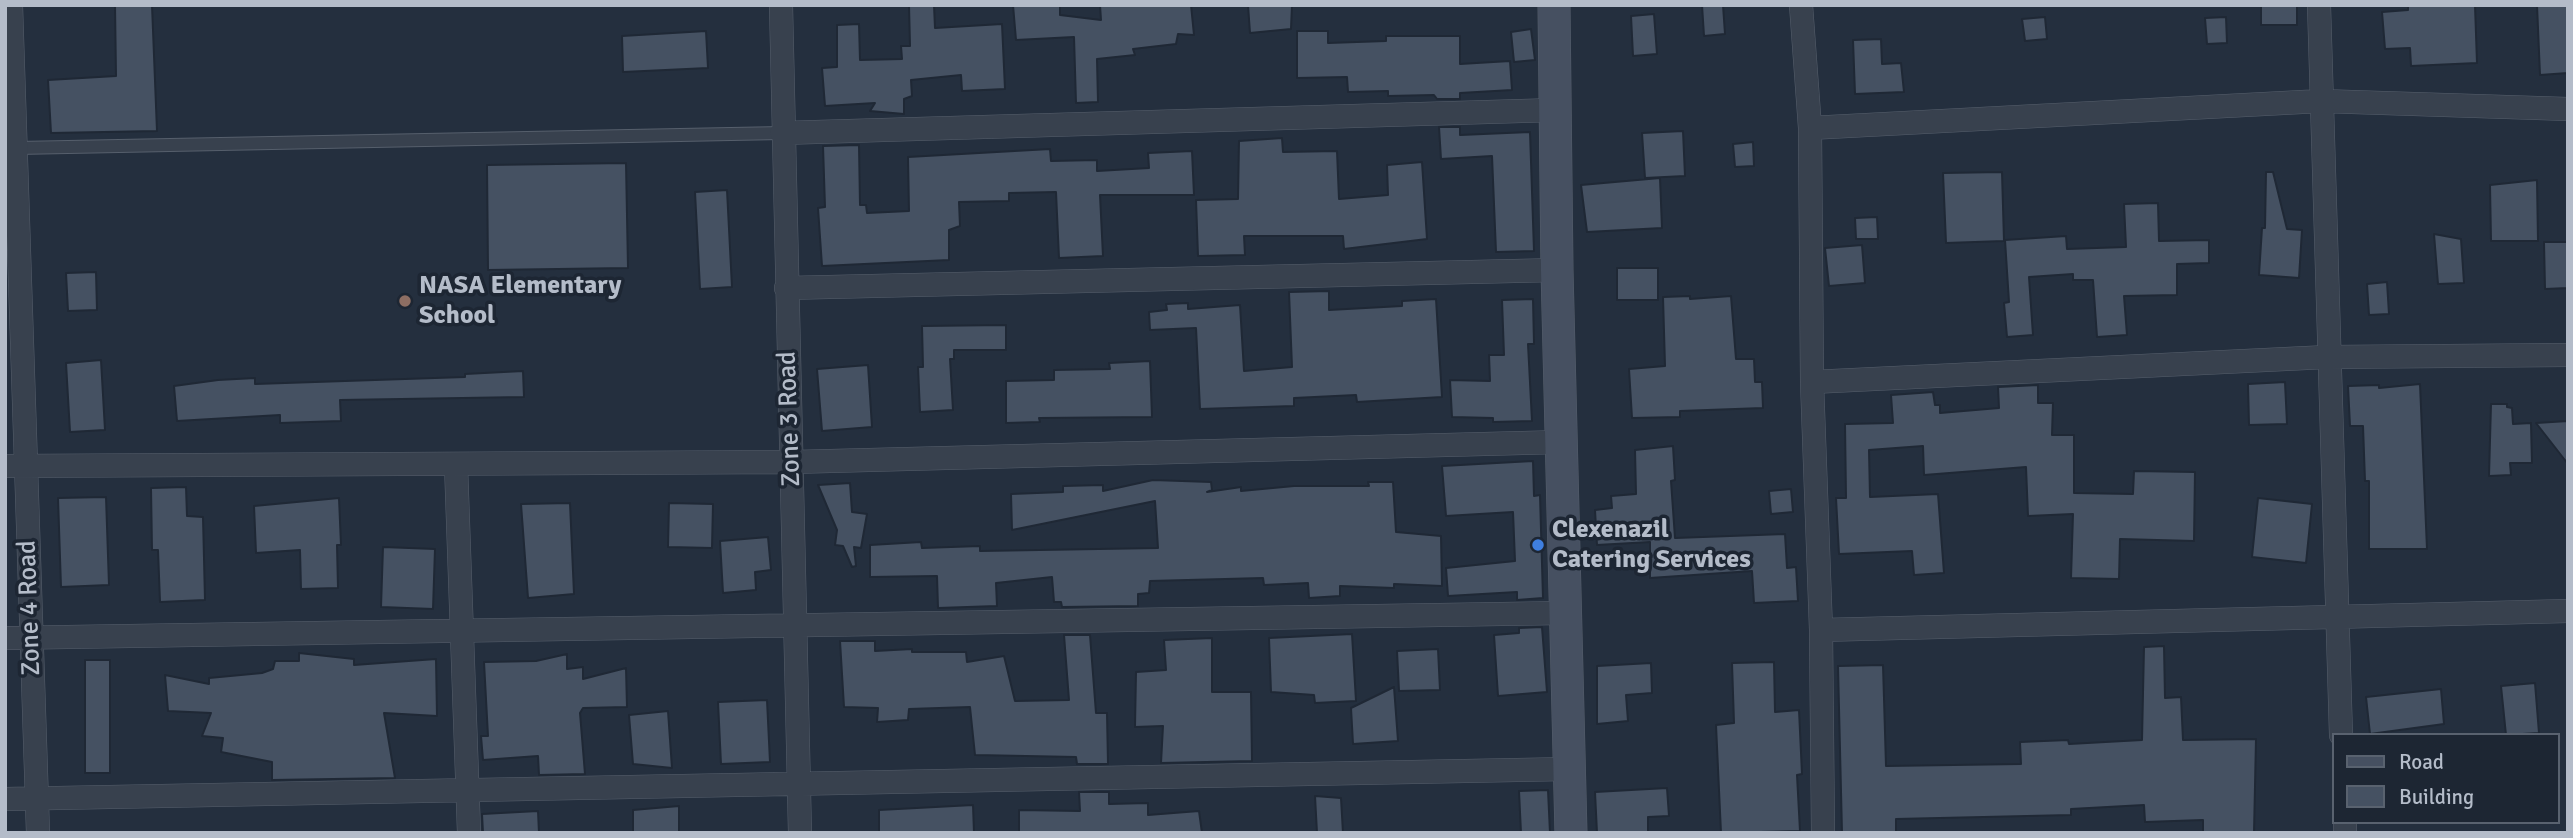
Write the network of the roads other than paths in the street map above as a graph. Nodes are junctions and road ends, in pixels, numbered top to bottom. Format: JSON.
{"nodes":[{"id":1,"x":11,"y":5,"type":"edge"},
{"id":2,"x":781,"y":5,"type":"edge"},
{"id":3,"x":1554,"y":5,"type":"edge"},
{"id":4,"x":1801,"y":5,"type":"edge"},
{"id":5,"x":2319,"y":5,"type":"edge"},
{"id":6,"x":2321,"y":101,"type":"junction"},
{"id":7,"x":2568,"y":109,"type":"edge"},
{"id":8,"x":1555,"y":110,"type":"junction"},
{"id":9,"x":1810,"y":128,"type":"junction"},
{"id":10,"x":782,"y":133,"type":"junction"},
{"id":11,"x":11,"y":148,"type":"edge"},
{"id":12,"x":1557,"y":270,"type":"junction"},
{"id":13,"x":786,"y":288,"type":"junction"},
{"id":14,"x":14,"y":305,"type":"edge"},
{"id":15,"x":2568,"y":355,"type":"edge"},
{"id":16,"x":2328,"y":357,"type":"junction"},
{"id":17,"x":1812,"y":382,"type":"junction"},
{"id":18,"x":1561,"y":442,"type":"junction"},
{"id":19,"x":792,"y":462,"type":"junction"},
{"id":20,"x":456,"y":465,"type":"junction"},
{"id":21,"x":15,"y":466,"type":"edge"},
{"id":22,"x":2568,"y":611,"type":"edge"},
{"id":23,"x":1564,"y":613,"type":"junction"},
{"id":24,"x":2337,"y":617,"type":"junction"},
{"id":25,"x":796,"y":625,"type":"junction"},
{"id":26,"x":461,"y":630,"type":"junction"},
{"id":27,"x":1821,"y":630,"type":"junction"},
{"id":28,"x":30,"y":637,"type":"junction"},
{"id":29,"x":5,"y":638,"type":"edge"},
{"id":30,"x":2342,"y":733,"type":"edge"},
{"id":31,"x":1569,"y":768,"type":"junction"},
{"id":32,"x":799,"y":784,"type":"junction"},
{"id":33,"x":468,"y":790,"type":"junction"},
{"id":34,"x":5,"y":799,"type":"edge"},
{"id":35,"x":37,"y":799,"type":"junction"},
{"id":36,"x":38,"y":833,"type":"edge"},
{"id":37,"x":468,"y":833,"type":"edge"},
{"id":38,"x":800,"y":833,"type":"edge"},
{"id":39,"x":1571,"y":833,"type":"edge"},
{"id":40,"x":1823,"y":833,"type":"edge"}],
"edges":[{"from":1,"to":11,"type":"street","name":"Zone 4 Road"},
{"from":2,"to":10,"type":"street","name":"Zone 3 Road"},
{"from":3,"to":8,"type":"street"},
{"from":4,"to":9,"type":"street"},
{"from":5,"to":6,"type":"street"},
{"from":6,"to":7,"type":"street"},
{"from":6,"to":9,"type":"street"},
{"from":6,"to":16,"type":"street"},
{"from":8,"to":10,"type":"street"},
{"from":8,"to":12,"type":"street"},
{"from":9,"to":17,"type":"street"},
{"from":10,"to":11,"type":"lane"},
{"from":10,"to":13,"type":"street","name":"Zone 3 Road"},
{"from":11,"to":14,"type":"street","name":"Zone 4 Road"},
{"from":12,"to":13,"type":"street"},
{"from":12,"to":18,"type":"street"},
{"from":13,"to":19,"type":"street","name":"Zone 3 Road"},
{"from":14,"to":21,"type":"street","name":"Zone 4 Road"},
{"from":15,"to":16,"type":"street"},
{"from":16,"to":17,"type":"street"},
{"from":16,"to":24,"type":"street"},
{"from":17,"to":27,"type":"street"},
{"from":18,"to":19,"type":"street"},
{"from":18,"to":23,"type":"street"},
{"from":19,"to":20,"type":"street"},
{"from":19,"to":25,"type":"street","name":"Zone 3 Road"},
{"from":20,"to":21,"type":"street"},
{"from":20,"to":26,"type":"street"},
{"from":21,"to":28,"type":"street","name":"Zone 4 Road"},
{"from":22,"to":24,"type":"street"},
{"from":23,"to":25,"type":"street"},
{"from":23,"to":31,"type":"street"},
{"from":24,"to":27,"type":"street"},
{"from":24,"to":30,"type":"street"},
{"from":25,"to":26,"type":"street"},
{"from":25,"to":32,"type":"street","name":"Zone 3 Road"},
{"from":26,"to":28,"type":"street"},
{"from":26,"to":33,"type":"street"},
{"from":27,"to":40,"type":"street"},
{"from":28,"to":29,"type":"street"},
{"from":28,"to":35,"type":"street","name":"Zone 4 Road"},
{"from":31,"to":32,"type":"street"},
{"from":31,"to":39,"type":"street"},
{"from":32,"to":33,"type":"street"},
{"from":32,"to":38,"type":"street","name":"Zone 3 Road"},
{"from":33,"to":35,"type":"street"},
{"from":33,"to":37,"type":"street"},
{"from":34,"to":35,"type":"street"},
{"from":35,"to":36,"type":"street","name":"Zone 4 Road"}]}
